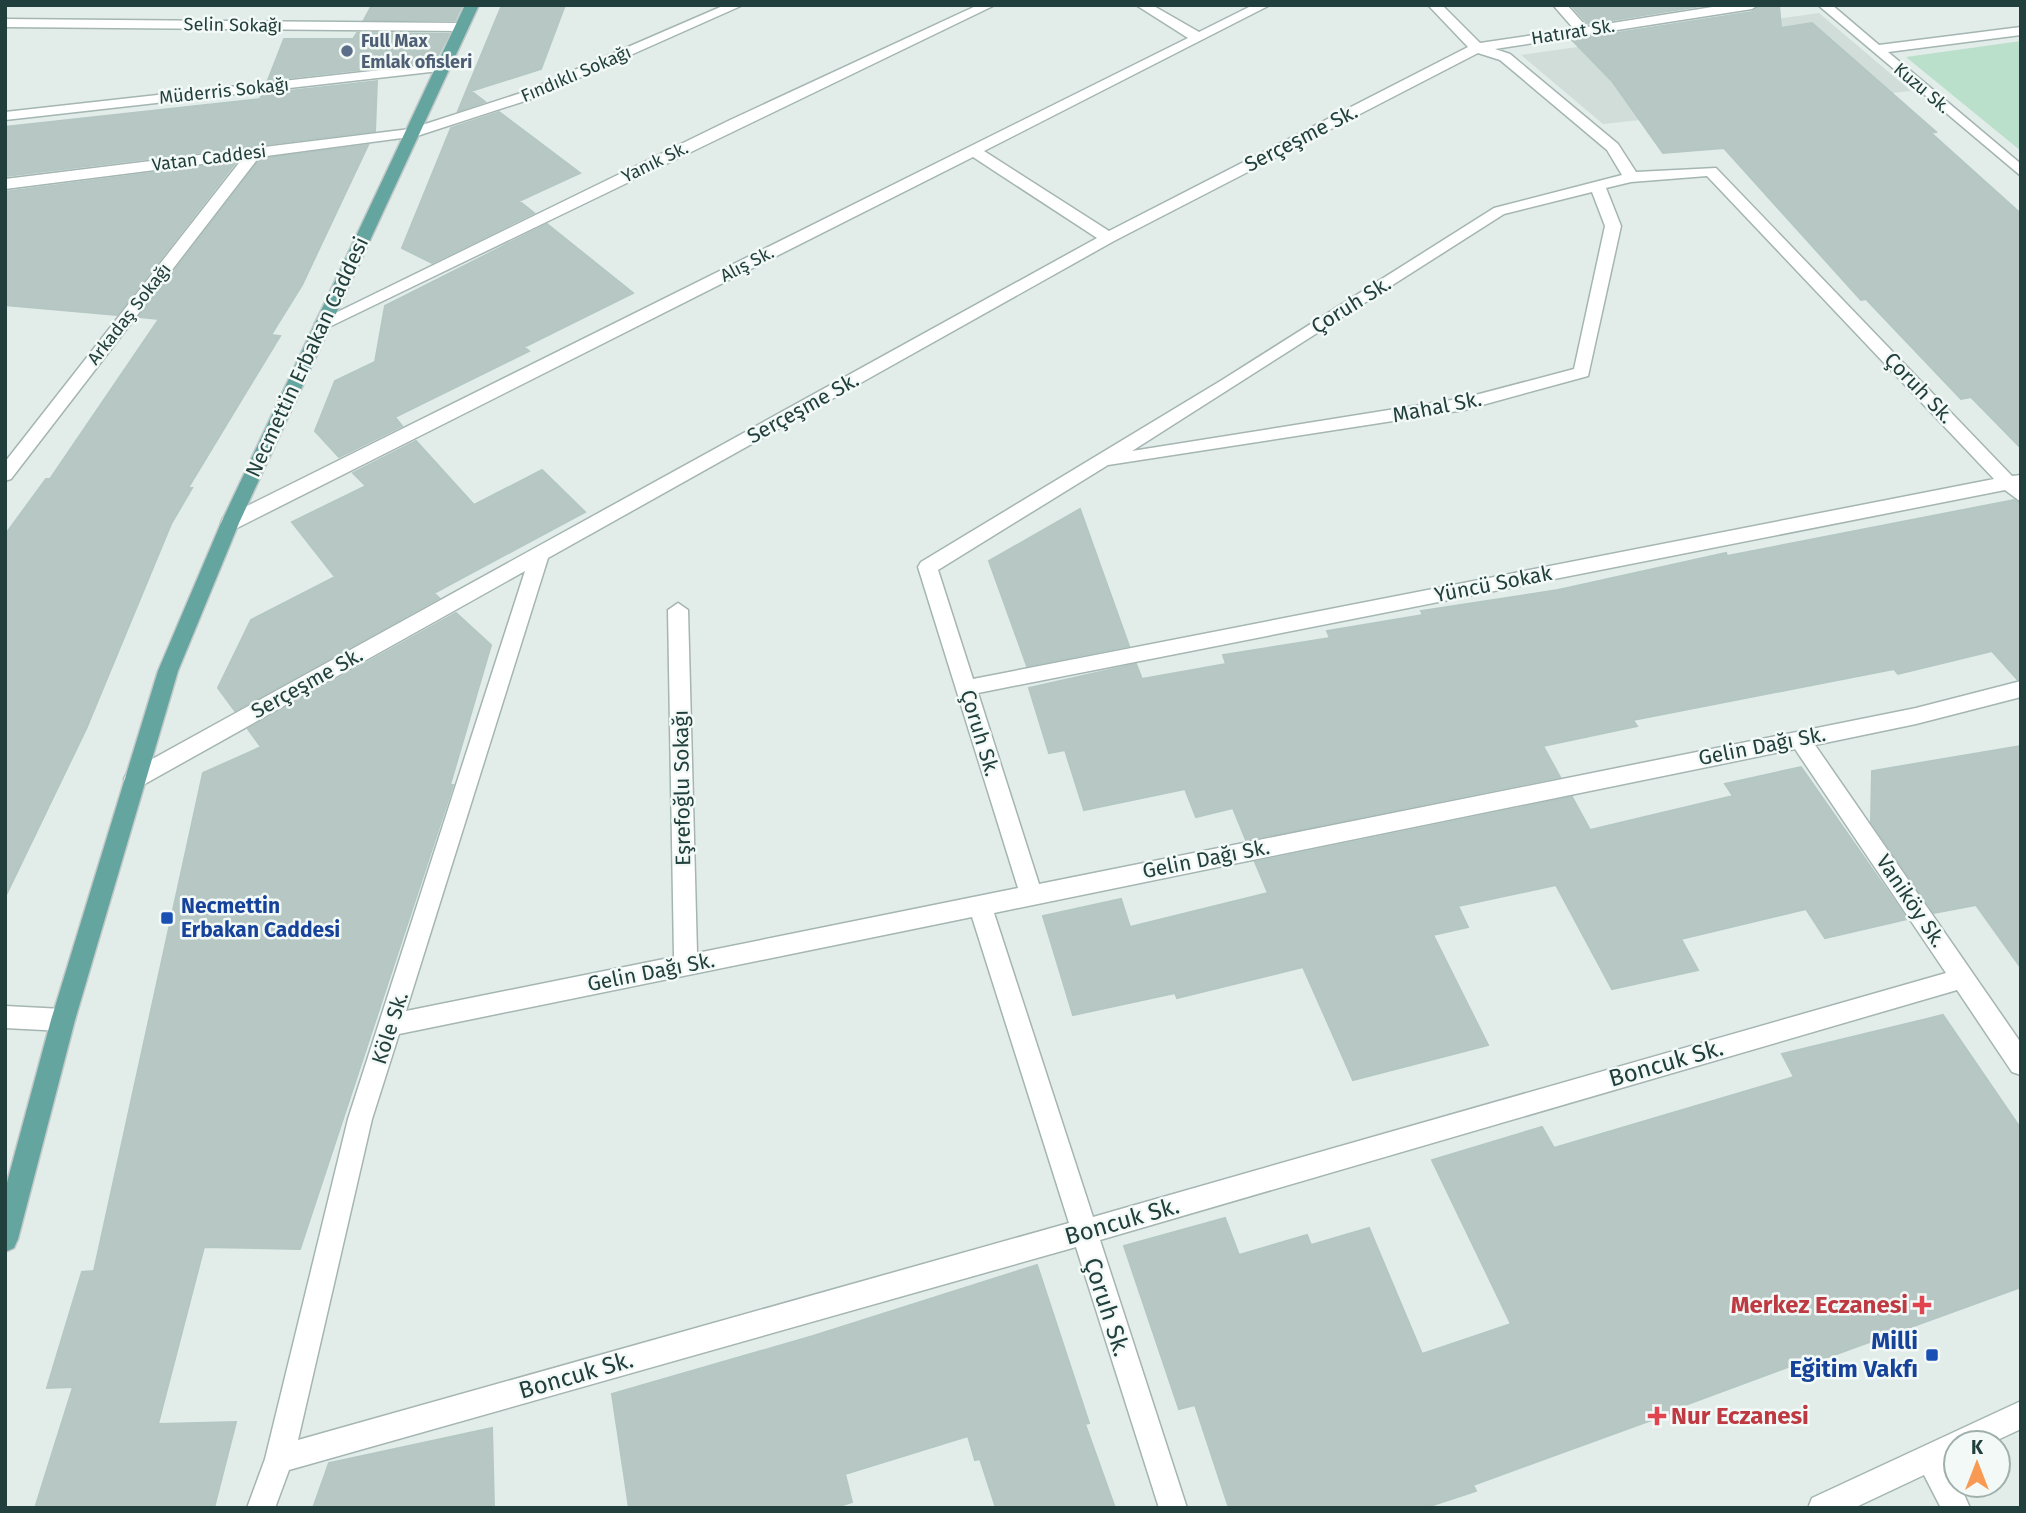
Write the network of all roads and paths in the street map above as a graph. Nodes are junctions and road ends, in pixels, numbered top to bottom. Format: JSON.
{"nodes":[{"id":1,"x":472,"y":5,"type":"edge"},
{"id":2,"x":989,"y":5,"type":"edge"},
{"id":3,"x":1142,"y":5,"type":"edge"},
{"id":4,"x":1264,"y":5,"type":"edge"},
{"id":5,"x":1434,"y":5,"type":"edge"},
{"id":6,"x":1559,"y":5,"type":"edge"},
{"id":7,"x":1752,"y":5,"type":"edge"},
{"id":8,"x":1824,"y":5,"type":"edge"},
{"id":9,"x":730,"y":7,"type":"edge"},
{"id":10,"x":5,"y":23,"type":"edge"},
{"id":11,"x":461,"y":27,"type":"junction"},
{"id":12,"x":1583,"y":30,"type":"junction"},
{"id":13,"x":2021,"y":31,"type":"edge"},
{"id":14,"x":1199,"y":38,"type":"junction"},
{"id":15,"x":1477,"y":48,"type":"junction"},
{"id":16,"x":1877,"y":49,"type":"junction"},
{"id":17,"x":443,"y":67,"type":"junction"},
{"id":18,"x":5,"y":116,"type":"edge"},
{"id":19,"x":412,"y":133,"type":"junction"},
{"id":20,"x":974,"y":150,"type":"junction"},
{"id":21,"x":254,"y":153,"type":"junction"},
{"id":22,"x":2021,"y":172,"type":"edge"},
{"id":23,"x":1631,"y":177,"type":"junction"},
{"id":24,"x":5,"y":184,"type":"edge"},
{"id":25,"x":1598,"y":188,"type":"junction"},
{"id":26,"x":1108,"y":238,"type":"junction"},
{"id":27,"x":323,"y":323,"type":"junction"},
{"id":28,"x":1100,"y":462,"type":"junction"},
{"id":29,"x":5,"y":475,"type":"edge"},
{"id":30,"x":2017,"y":486,"type":"edge"},
{"id":31,"x":230,"y":523,"type":"junction"},
{"id":32,"x":540,"y":554,"type":"junction"},
{"id":33,"x":678,"y":610,"type":"dead end"},
{"id":34,"x":966,"y":688,"type":"junction"},
{"id":35,"x":2021,"y":689,"type":"edge"},
{"id":36,"x":1800,"y":739,"type":"junction"},
{"id":37,"x":135,"y":779,"type":"junction"},
{"id":38,"x":1031,"y":895,"type":"junction"},
{"id":39,"x":980,"y":905,"type":"junction"},
{"id":40,"x":686,"y":965,"type":"junction"},
{"id":41,"x":1963,"y":978,"type":"junction"},
{"id":42,"x":5,"y":1017,"type":"edge"},
{"id":43,"x":63,"y":1020,"type":"junction"},
{"id":44,"x":391,"y":1025,"type":"junction"},
{"id":45,"x":2021,"y":1064,"type":"edge"},
{"id":46,"x":1083,"y":1232,"type":"junction"},
{"id":47,"x":5,"y":1239,"type":"edge"},
{"id":48,"x":2021,"y":1415,"type":"edge"},
{"id":49,"x":1991,"y":1429,"type":"edge"},
{"id":50,"x":1942,"y":1451,"type":"edge"},
{"id":51,"x":1930,"y":1457,"type":"junction"},
{"id":52,"x":279,"y":1459,"type":"junction"},
{"id":53,"x":261,"y":1508,"type":"edge"},
{"id":54,"x":1172,"y":1508,"type":"edge"},
{"id":55,"x":1822,"y":1508,"type":"edge"},
{"id":56,"x":1956,"y":1508,"type":"edge"}],
"edges":[{"from":1,"to":11,"type":"main road","name":"Necmettin Erbakan Caddesi"},
{"from":2,"to":27,"type":"street","name":"Yanık Sk."},
{"from":3,"to":14,"type":"street"},
{"from":4,"to":14,"type":"street","name":"Alış Sk."},
{"from":5,"to":15,"type":"street"},
{"from":6,"to":12,"type":"street"},
{"from":7,"to":12,"type":"street","name":"Hatırat Sk."},
{"from":8,"to":16,"type":"street","name":"Kuzu Sk."},
{"from":9,"to":19,"type":"street","name":"Fındıklı Sokağı"},
{"from":10,"to":11,"type":"street","name":"Selin Sokağı"},
{"from":11,"to":17,"type":"main road","name":"Necmettin Erbakan Caddesi"},
{"from":12,"to":15,"type":"street","name":"Hatırat Sk."},
{"from":13,"to":16,"type":"street"},
{"from":14,"to":20,"type":"street","name":"Alış Sk."},
{"from":15,"to":23,"type":"street"},
{"from":15,"to":26,"type":"street","name":"Serçeşme Sk."},
{"from":16,"to":22,"type":"street","name":"Kuzu Sk."},
{"from":17,"to":18,"type":"street","name":"Müderris Sokağı"},
{"from":17,"to":19,"type":"main road","name":"Necmettin Erbakan Caddesi"},
{"from":19,"to":21,"type":"street","name":"Vatan Caddesi"},
{"from":19,"to":27,"type":"main road","name":"Necmettin Erbakan Caddesi"},
{"from":20,"to":26,"type":"street"},
{"from":20,"to":31,"type":"street","name":"Alış Sk."},
{"from":21,"to":24,"type":"street","name":"Vatan Caddesi"},
{"from":21,"to":29,"type":"street","name":"Arkadaş Sokağı"},
{"from":23,"to":25,"type":"street","name":"Çoruh Sk."},
{"from":23,"to":30,"type":"street","name":"Çoruh Sk."},
{"from":25,"to":28,"type":"street","name":"Çoruh Sk."},
{"from":25,"to":28,"type":"street","name":"Mahal Sk."},
{"from":26,"to":32,"type":"street","name":"Serçeşme Sk."},
{"from":27,"to":31,"type":"main road","name":"Necmettin Erbakan Caddesi"},
{"from":28,"to":34,"type":"street","name":"Çoruh Sk."},
{"from":30,"to":34,"type":"street","name":"Yüncü Sokak"},
{"from":31,"to":37,"type":"main road","name":"Necmettin Erbakan Caddesi"},
{"from":32,"to":37,"type":"street","name":"Serçeşme Sk."},
{"from":32,"to":44,"type":"street","name":"Köle Sk."},
{"from":33,"to":40,"type":"street","name":"Eşrefoğlu Sokağı"},
{"from":34,"to":38,"type":"street","name":"Çoruh Sk."},
{"from":35,"to":36,"type":"street","name":"Gelin Dağı Sk."},
{"from":36,"to":38,"type":"street","name":"Gelin Dağı Sk."},
{"from":36,"to":41,"type":"street","name":"Vaniköy Sk."},
{"from":37,"to":43,"type":"main road","name":"Necmettin Erbakan Caddesi"},
{"from":38,"to":39,"type":"street","name":"Gelin Dağı Sk."},
{"from":39,"to":40,"type":"street","name":"Gelin Dağı Sk."},
{"from":39,"to":46,"type":"street","name":"Çoruh Sk."},
{"from":40,"to":44,"type":"street","name":"Gelin Dağı Sk."},
{"from":41,"to":45,"type":"street","name":"Vaniköy Sk."},
{"from":41,"to":46,"type":"street","name":"Boncuk Sk."},
{"from":42,"to":43,"type":"street"},
{"from":43,"to":47,"type":"main road","name":"Necmettin Erbakan Caddesi"},
{"from":44,"to":52,"type":"street","name":"Köle Sk."},
{"from":46,"to":52,"type":"street","name":"Boncuk Sk."},
{"from":46,"to":54,"type":"street","name":"Çoruh Sk."},
{"from":48,"to":49,"type":"street"},
{"from":50,"to":51,"type":"street"},
{"from":51,"to":55,"type":"street"},
{"from":51,"to":56,"type":"street"},
{"from":52,"to":53,"type":"street","name":"Köle Sk."}]}
